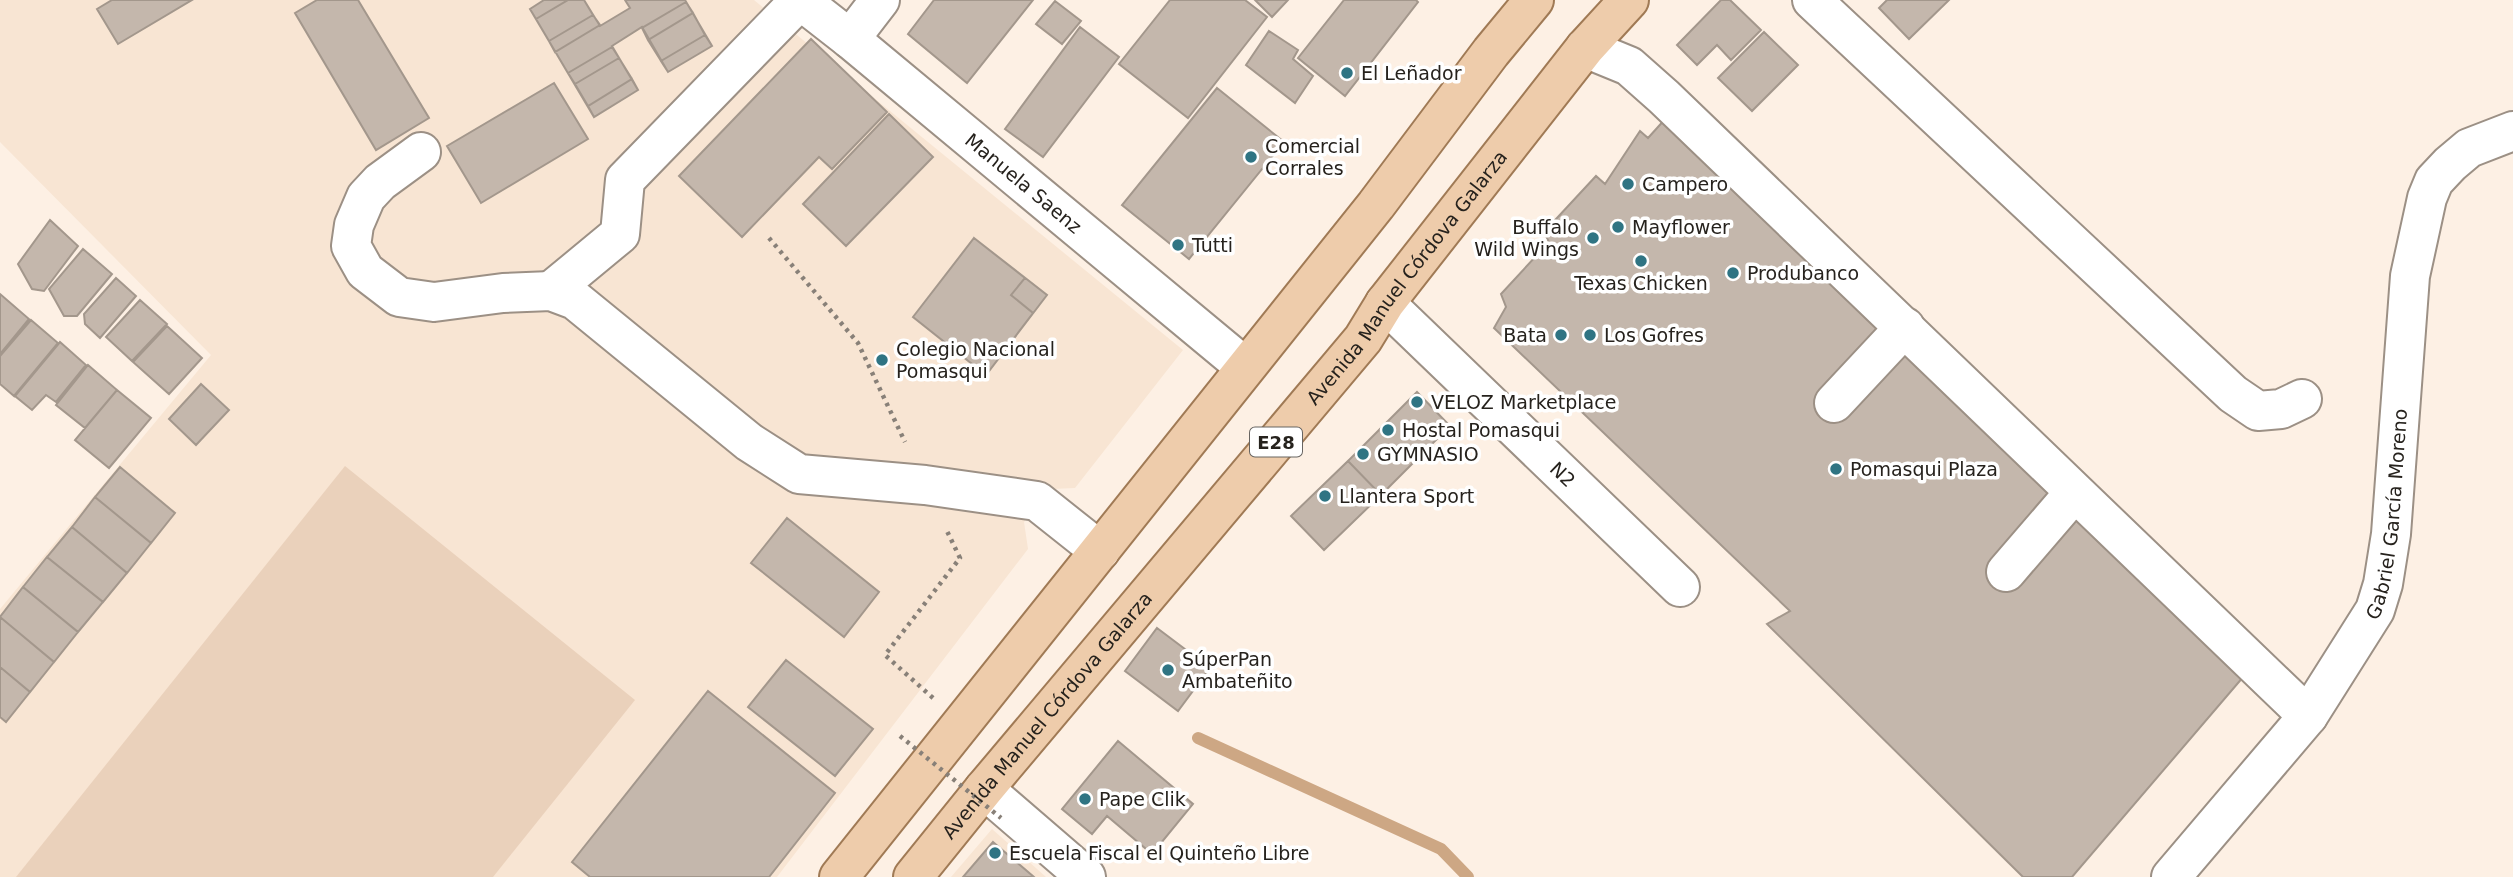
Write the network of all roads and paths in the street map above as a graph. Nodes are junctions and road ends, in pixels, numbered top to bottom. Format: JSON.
{"nodes":[{"id":1,"x":800,"y":0,"type":"edge"},
{"id":2,"x":880,"y":0,"type":"edge"},
{"id":3,"x":1534,"y":0,"type":"edge"},
{"id":4,"x":1629,"y":0,"type":"edge"},
{"id":5,"x":1812,"y":0,"type":"edge"},
{"id":6,"x":850,"y":39,"type":"junction"},
{"id":7,"x":1586,"y":48,"type":"junction"},
{"id":8,"x":2513,"y":131,"type":"edge"},
{"id":9,"x":421,"y":152,"type":"dead end"},
{"id":10,"x":551,"y":291,"type":"junction"},
{"id":11,"x":1385,"y":303,"type":"junction"},
{"id":12,"x":1905,"y":327,"type":"junction"},
{"id":13,"x":1245,"y":367,"type":"junction"},
{"id":14,"x":2302,"y":399,"type":"dead end"},
{"id":15,"x":1834,"y":402,"type":"dead end"},
{"id":16,"x":2074,"y":493,"type":"junction"},
{"id":17,"x":1100,"y":551,"type":"junction"},
{"id":18,"x":2006,"y":572,"type":"dead end"},
{"id":19,"x":1680,"y":587,"type":"dead end"},
{"id":20,"x":2308,"y":716,"type":"junction"},
{"id":21,"x":900,"y":736,"type":"dead end"},
{"id":22,"x":993,"y":803,"type":"junction"},
{"id":23,"x":839,"y":877,"type":"edge"},
{"id":24,"x":913,"y":877,"type":"edge"},
{"id":25,"x":1086,"y":877,"type":"edge"},
{"id":26,"x":2171,"y":877,"type":"edge"}],
"edges":[{"from":1,"to":6,"type":"street","name":"Manuela Saenz"},
{"from":1,"to":10,"type":"street"},
{"from":2,"to":6,"type":"street"},
{"from":3,"to":13,"type":"main road"},
{"from":4,"to":7,"type":"main road","name":"Avenida Manuel Córdova Galarza","number":"E28"},
{"from":5,"to":14,"type":"street"},
{"from":6,"to":13,"type":"street","name":"Manuela Saenz"},
{"from":7,"to":11,"type":"main road","name":"Avenida Manuel Córdova Galarza","number":"E28"},
{"from":7,"to":12,"type":"street"},
{"from":8,"to":20,"type":"street","name":"Gabriel García Moreno"},
{"from":9,"to":10,"type":"street"},
{"from":10,"to":17,"type":"street"},
{"from":11,"to":19,"type":"street","name":"N2"},
{"from":11,"to":22,"type":"main road","name":"Avenida Manuel Córdova Galarza","number":"E28"},
{"from":12,"to":15,"type":"street"},
{"from":12,"to":16,"type":"street"},
{"from":13,"to":17,"type":"main road"},
{"from":16,"to":18,"type":"street"},
{"from":16,"to":20,"type":"street"},
{"from":17,"to":23,"type":"main road"},
{"from":20,"to":26,"type":"street","name":"Gabriel García Moreno"},
{"from":21,"to":22,"type":"path","bridge":true},
{"from":22,"to":24,"type":"main road","name":"Avenida Manuel Córdova Galarza","number":"E28"},
{"from":22,"to":25,"type":"street"}]}
